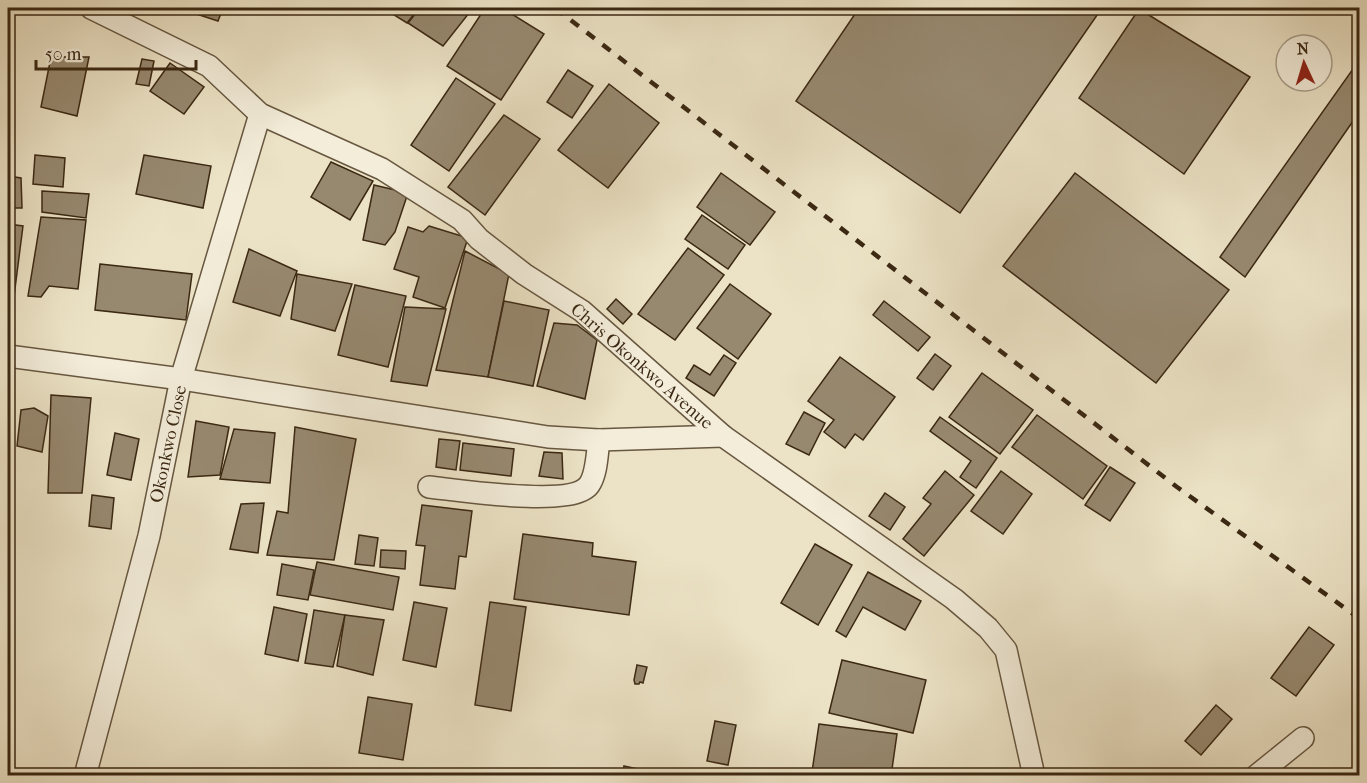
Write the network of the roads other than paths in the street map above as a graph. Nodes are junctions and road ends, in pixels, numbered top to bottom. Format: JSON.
{"nodes":[{"id":1,"x":91,"y":8,"type":"edge"},
{"id":2,"x":260,"y":114,"type":"junction"},
{"id":3,"x":8,"y":356,"type":"edge"},
{"id":4,"x":181,"y":379,"type":"junction"},
{"id":5,"x":723,"y":436,"type":"junction"},
{"id":6,"x":599,"y":440,"type":"junction"},
{"id":7,"x":429,"y":487,"type":"dead end"},
{"id":8,"x":1303,"y":738,"type":"dead end"},
{"id":9,"x":85,"y":776,"type":"edge"},
{"id":10,"x":1034,"y":776,"type":"edge"},
{"id":11,"x":1256,"y":776,"type":"edge"}],
"edges":[{"from":1,"to":2,"type":"street","name":"Chris Okonkwo Avenue"},
{"from":2,"to":4,"type":"street","name":"Okonkwo Close"},
{"from":2,"to":5,"type":"street","name":"Chris Okonkwo Avenue"},
{"from":3,"to":4,"type":"street"},
{"from":4,"to":6,"type":"street"},
{"from":4,"to":9,"type":"street","name":"Okonkwo Close"},
{"from":5,"to":6,"type":"street"},
{"from":5,"to":10,"type":"street","name":"Chris Okonkwo Avenue"},
{"from":6,"to":7,"type":"street"},
{"from":8,"to":11,"type":"street"}]}
